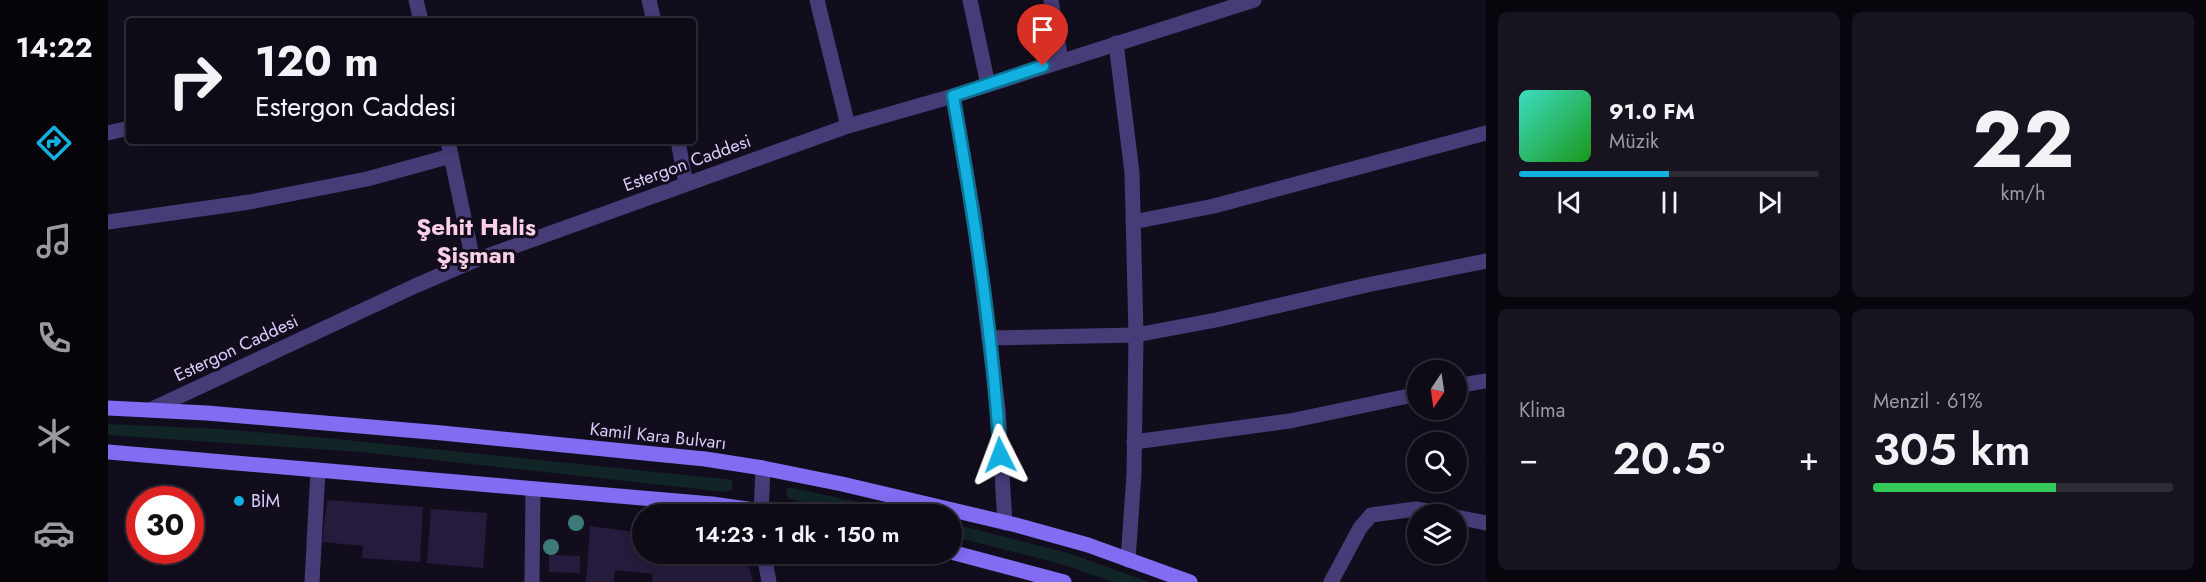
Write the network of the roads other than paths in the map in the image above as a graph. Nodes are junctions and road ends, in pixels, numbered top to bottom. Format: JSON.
{"nodes":[{"id":1,"x":416,"y":0,"type":"edge"},
{"id":2,"x":649,"y":0,"type":"edge"},
{"id":3,"x":816,"y":0,"type":"edge"},
{"id":4,"x":970,"y":0,"type":"edge"},
{"id":5,"x":1051,"y":0,"type":"edge"},
{"id":6,"x":1254,"y":0,"type":"edge"},
{"id":7,"x":420,"y":18,"type":"edge"},
{"id":8,"x":653,"y":18,"type":"edge"},
{"id":9,"x":1116,"y":43,"type":"junction"},
{"id":10,"x":1062,"y":60,"type":"junction"},
{"id":11,"x":988,"y":85,"type":"junction"},
{"id":12,"x":953,"y":96,"type":"junction"},
{"id":13,"x":848,"y":126,"type":"junction"},
{"id":14,"x":126,"y":129,"type":"edge"},
{"id":15,"x":108,"y":133,"type":"edge"},
{"id":16,"x":1486,"y":133,"type":"edge"},
{"id":17,"x":679,"y":144,"type":"edge"},
{"id":18,"x":449,"y":148,"type":"edge"},
{"id":19,"x":686,"y":184,"type":"junction"},
{"id":20,"x":108,"y":222,"type":"edge"},
{"id":21,"x":1133,"y":222,"type":"junction"},
{"id":22,"x":473,"y":261,"type":"junction"},
{"id":23,"x":1486,"y":261,"type":"edge"},
{"id":24,"x":1136,"y":334,"type":"junction"},
{"id":25,"x":989,"y":338,"type":"junction"},
{"id":26,"x":1486,"y":381,"type":"edge"},
{"id":27,"x":1467,"y":384,"type":"edge"},
{"id":28,"x":1407,"y":396,"type":"edge"},
{"id":29,"x":108,"y":408,"type":"edge"},
{"id":30,"x":150,"y":410,"type":"junction"},
{"id":31,"x":1134,"y":442,"type":"junction"},
{"id":32,"x":108,"y":452,"type":"edge"},
{"id":33,"x":763,"y":468,"type":"junction"},
{"id":34,"x":318,"y":470,"type":"junction"},
{"id":35,"x":533,"y":489,"type":"junction"},
{"id":36,"x":712,"y":504,"type":"edge"},
{"id":37,"x":761,"y":504,"type":"edge"},
{"id":38,"x":1407,"y":509,"type":"edge"},
{"id":39,"x":1467,"y":519,"type":"edge"},
{"id":40,"x":1005,"y":523,"type":"junction"},
{"id":41,"x":1486,"y":523,"type":"edge"},
{"id":42,"x":962,"y":555,"type":"edge"},
{"id":43,"x":1128,"y":560,"type":"junction"},
{"id":44,"x":766,"y":564,"type":"edge"},
{"id":45,"x":312,"y":582,"type":"edge"},
{"id":46,"x":532,"y":582,"type":"edge"},
{"id":47,"x":769,"y":582,"type":"edge"},
{"id":48,"x":1064,"y":582,"type":"edge"},
{"id":49,"x":1190,"y":582,"type":"edge"},
{"id":50,"x":1331,"y":582,"type":"edge"}],
"edges":[{"from":1,"to":7,"type":"street"},
{"from":2,"to":8,"type":"street"},
{"from":3,"to":13,"type":"street"},
{"from":4,"to":11,"type":"street"},
{"from":5,"to":10,"type":"street"},
{"from":6,"to":9,"type":"street","name":"Estergon Caddesi"},
{"from":9,"to":10,"type":"street","name":"Estergon Caddesi"},
{"from":9,"to":21,"type":"street"},
{"from":10,"to":11,"type":"street","name":"Estergon Caddesi"},
{"from":11,"to":12,"type":"street","name":"Estergon Caddesi"},
{"from":12,"to":13,"type":"street","name":"Estergon Caddesi"},
{"from":12,"to":25,"type":"street"},
{"from":13,"to":19,"type":"street","name":"Estergon Caddesi"},
{"from":14,"to":15,"type":"street"},
{"from":16,"to":21,"type":"street"},
{"from":17,"to":19,"type":"street"},
{"from":18,"to":20,"type":"street"},
{"from":18,"to":22,"type":"street"},
{"from":19,"to":22,"type":"street","name":"Estergon Caddesi"},
{"from":21,"to":24,"type":"street"},
{"from":22,"to":30,"type":"street","name":"Estergon Caddesi"},
{"from":23,"to":24,"type":"street"},
{"from":24,"to":25,"type":"street"},
{"from":24,"to":31,"type":"street"},
{"from":25,"to":40,"type":"street"},
{"from":26,"to":27,"type":"street"},
{"from":28,"to":31,"type":"street"},
{"from":29,"to":30,"type":"main road","name":"Kamil Kara Bulvarı"},
{"from":30,"to":33,"type":"main road","name":"Kamil Kara Bulvarı"},
{"from":31,"to":43,"type":"street"},
{"from":32,"to":34,"type":"main road"},
{"from":33,"to":37,"type":"street"},
{"from":33,"to":40,"type":"main road","name":"Kamil Kara Bulvarı"},
{"from":34,"to":35,"type":"main road"},
{"from":34,"to":45,"type":"street"},
{"from":35,"to":36,"type":"main road"},
{"from":35,"to":46,"type":"street"},
{"from":38,"to":50,"type":"street"},
{"from":39,"to":41,"type":"street"},
{"from":40,"to":43,"type":"main road","name":"Kamil Kara Bulvarı"},
{"from":42,"to":48,"type":"main road"},
{"from":43,"to":49,"type":"main road","name":"Kamil Kara Bulvarı"},
{"from":44,"to":47,"type":"street"}]}
